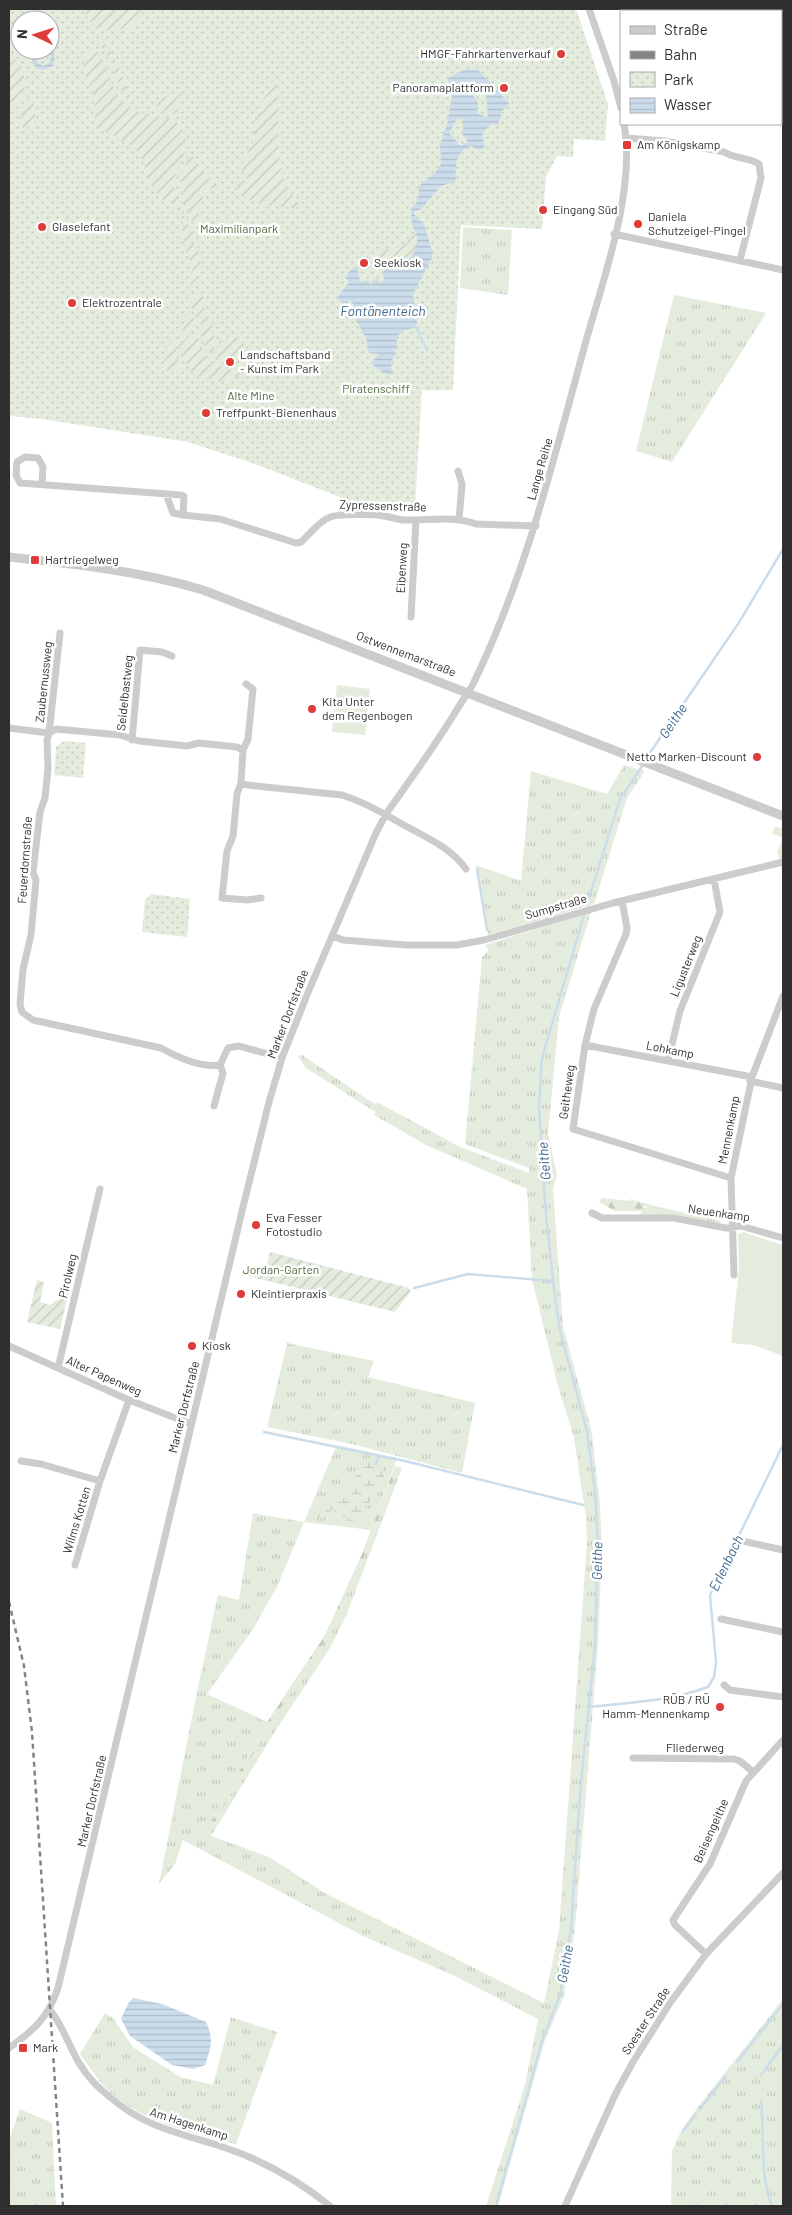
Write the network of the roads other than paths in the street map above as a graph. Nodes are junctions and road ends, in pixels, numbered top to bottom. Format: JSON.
{"nodes":[{"id":1,"x":589,"y":9,"type":"edge"},
{"id":2,"x":620,"y":104,"type":"edge"},
{"id":3,"x":624,"y":125,"type":"edge"},
{"id":4,"x":626,"y":138,"type":"junction"},
{"id":5,"x":614,"y":234,"type":"junction"},
{"id":6,"x":740,"y":260,"type":"junction"},
{"id":7,"x":783,"y":270,"type":"edge"},
{"id":8,"x":458,"y":471,"type":"dead end"},
{"id":9,"x":42,"y":484,"type":"junction"},
{"id":10,"x":166,"y":494,"type":"junction"},
{"id":11,"x":183,"y":515,"type":"junction"},
{"id":12,"x":416,"y":520,"type":"junction"},
{"id":13,"x":459,"y":520,"type":"junction"},
{"id":14,"x":536,"y":526,"type":"junction"},
{"id":15,"x":9,"y":557,"type":"edge"},
{"id":16,"x":411,"y":617,"type":"dead end"},
{"id":17,"x":60,"y":633,"type":"dead end"},
{"id":18,"x":172,"y":656,"type":"dead end"},
{"id":19,"x":246,"y":684,"type":"dead end"},
{"id":20,"x":468,"y":692,"type":"junction"},
{"id":21,"x":462,"y":700,"type":"joint"},
{"id":22,"x":9,"y":728,"type":"edge"},
{"id":23,"x":49,"y":733,"type":"junction"},
{"id":24,"x":132,"y":740,"type":"junction"},
{"id":25,"x":243,"y":750,"type":"junction"},
{"id":26,"x":241,"y":783,"type":"junction"},
{"id":27,"x":386,"y":814,"type":"junction"},
{"id":28,"x":783,"y":816,"type":"edge"},
{"id":29,"x":783,"y":862,"type":"edge"},
{"id":30,"x":466,"y":869,"type":"dead end"},
{"id":31,"x":714,"y":879,"type":"junction"},
{"id":32,"x":261,"y":898,"type":"dead end"},
{"id":33,"x":622,"y":901,"type":"junction"},
{"id":34,"x":333,"y":936,"type":"junction"},
{"id":35,"x":783,"y":996,"type":"edge"},
{"id":36,"x":585,"y":1045,"type":"junction"},
{"id":37,"x":282,"y":1058,"type":"junction"},
{"id":38,"x":668,"y":1062,"type":"junction"},
{"id":39,"x":220,"y":1065,"type":"junction"},
{"id":40,"x":751,"y":1079,"type":"junction"},
{"id":41,"x":783,"y":1088,"type":"edge"},
{"id":42,"x":214,"y":1106,"type":"dead end"},
{"id":43,"x":731,"y":1178,"type":"junction"},
{"id":44,"x":100,"y":1189,"type":"dead end"},
{"id":45,"x":592,"y":1213,"type":"dead end"},
{"id":46,"x":732,"y":1226,"type":"junction"},
{"id":47,"x":783,"y":1238,"type":"edge"},
{"id":48,"x":734,"y":1275,"type":"dead end"},
{"id":49,"x":9,"y":1346,"type":"edge"},
{"id":50,"x":58,"y":1368,"type":"junction"},
{"id":51,"x":129,"y":1400,"type":"junction"},
{"id":52,"x":191,"y":1424,"type":"junction"},
{"id":53,"x":21,"y":1461,"type":"dead end"},
{"id":54,"x":100,"y":1481,"type":"junction"},
{"id":55,"x":738,"y":1540,"type":"dead end"},
{"id":56,"x":783,"y":1550,"type":"edge"},
{"id":57,"x":75,"y":1565,"type":"dead end"},
{"id":58,"x":721,"y":1619,"type":"dead end"},
{"id":59,"x":783,"y":1632,"type":"edge"},
{"id":60,"x":724,"y":1685,"type":"dead end"},
{"id":61,"x":783,"y":1697,"type":"edge"},
{"id":62,"x":783,"y":1740,"type":"edge"},
{"id":63,"x":633,"y":1758,"type":"dead end"},
{"id":64,"x":753,"y":1772,"type":"junction"},
{"id":65,"x":783,"y":1873,"type":"edge"},
{"id":66,"x":706,"y":1954,"type":"junction"},
{"id":67,"x":50,"y":2010,"type":"junction"},
{"id":68,"x":9,"y":2048,"type":"edge"},
{"id":69,"x":330,"y":2206,"type":"edge"},
{"id":70,"x":566,"y":2206,"type":"edge"}],
"edges":[{"from":1,"to":2,"type":"street"},
{"from":3,"to":4,"type":"street","name":"Lange Reihe"},
{"from":4,"to":5,"type":"street","name":"Lange Reihe"},
{"from":4,"to":6,"type":"street"},
{"from":5,"to":6,"type":"street"},
{"from":5,"to":14,"type":"street","name":"Lange Reihe"},
{"from":6,"to":7,"type":"street"},
{"from":8,"to":13,"type":"street"},
{"from":9,"to":9,"type":"street"},
{"from":9,"to":10,"type":"street"},
{"from":10,"to":11,"type":"street"},
{"from":10,"to":11,"type":"street"},
{"from":11,"to":12,"type":"street","name":"Zypressenstraße"},
{"from":12,"to":13,"type":"street","name":"Zypressenstraße"},
{"from":12,"to":16,"type":"street","name":"Eibenweg"},
{"from":13,"to":14,"type":"street","name":"Zypressenstraße"},
{"from":14,"to":20,"type":"street","name":"Lange Reihe"},
{"from":15,"to":20,"type":"street","name":"Ostwennemarstraße"},
{"from":17,"to":23,"type":"street","name":"Zaubernussweg"},
{"from":18,"to":24,"type":"street","name":"Seidelbastweg"},
{"from":19,"to":25,"type":"street"},
{"from":20,"to":21,"type":"street","name":"Lange Reihe"},
{"from":20,"to":28,"type":"street","name":"Ostwennemarstraße"},
{"from":21,"to":27,"type":"street","name":"Marker Dorfstraße"},
{"from":22,"to":23,"type":"street"},
{"from":23,"to":24,"type":"street"},
{"from":23,"to":39,"type":"street","name":"Feuerdornstraße"},
{"from":24,"to":25,"type":"street"},
{"from":25,"to":26,"type":"street"},
{"from":26,"to":27,"type":"street"},
{"from":26,"to":32,"type":"street"},
{"from":27,"to":30,"type":"street"},
{"from":27,"to":34,"type":"street","name":"Marker Dorfstraße"},
{"from":29,"to":31,"type":"street","name":"Sumpstraße"},
{"from":31,"to":33,"type":"street","name":"Sumpstraße"},
{"from":31,"to":38,"type":"street","name":"Ligusterweg"},
{"from":33,"to":34,"type":"street","name":"Sumpstraße"},
{"from":33,"to":36,"type":"street","name":"Geitheweg"},
{"from":34,"to":37,"type":"street","name":"Marker Dorfstraße"},
{"from":35,"to":40,"type":"street","name":"Mennenkamp"},
{"from":36,"to":38,"type":"street","name":"Lohkamp"},
{"from":36,"to":43,"type":"street","name":"Geitheweg"},
{"from":37,"to":39,"type":"street"},
{"from":37,"to":52,"type":"street","name":"Marker Dorfstraße"},
{"from":38,"to":40,"type":"street","name":"Lohkamp"},
{"from":39,"to":42,"type":"street"},
{"from":40,"to":41,"type":"street","name":"Lohkamp"},
{"from":40,"to":43,"type":"street","name":"Mennenkamp"},
{"from":43,"to":46,"type":"street","name":"Mennenkamp"},
{"from":44,"to":50,"type":"street","name":"Pirolweg"},
{"from":45,"to":46,"type":"street","name":"Neuenkamp"},
{"from":46,"to":47,"type":"street","name":"Neuenkamp"},
{"from":46,"to":48,"type":"street","name":"Mennenkamp"},
{"from":49,"to":50,"type":"street","name":"Alter Papenweg"},
{"from":50,"to":51,"type":"street","name":"Alter Papenweg"},
{"from":51,"to":52,"type":"street","name":"Alter Papenweg"},
{"from":51,"to":54,"type":"street","name":"Wilms Kotten"},
{"from":52,"to":67,"type":"street","name":"Marker Dorfstraße"},
{"from":53,"to":54,"type":"street","name":"Wilms Kotten"},
{"from":54,"to":57,"type":"street","name":"Wilms Kotten"},
{"from":55,"to":56,"type":"street"},
{"from":58,"to":59,"type":"street"},
{"from":60,"to":61,"type":"street"},
{"from":62,"to":64,"type":"street","name":"Beisengeithe"},
{"from":63,"to":64,"type":"street","name":"Fliederweg"},
{"from":64,"to":66,"type":"street","name":"Beisengeithe"},
{"from":65,"to":66,"type":"street","name":"Soester Straße"},
{"from":66,"to":70,"type":"street","name":"Soester Straße"},
{"from":67,"to":68,"type":"street","name":"Marker Dorfstraße"},
{"from":67,"to":69,"type":"street","name":"Am Hagenkamp"}]}
